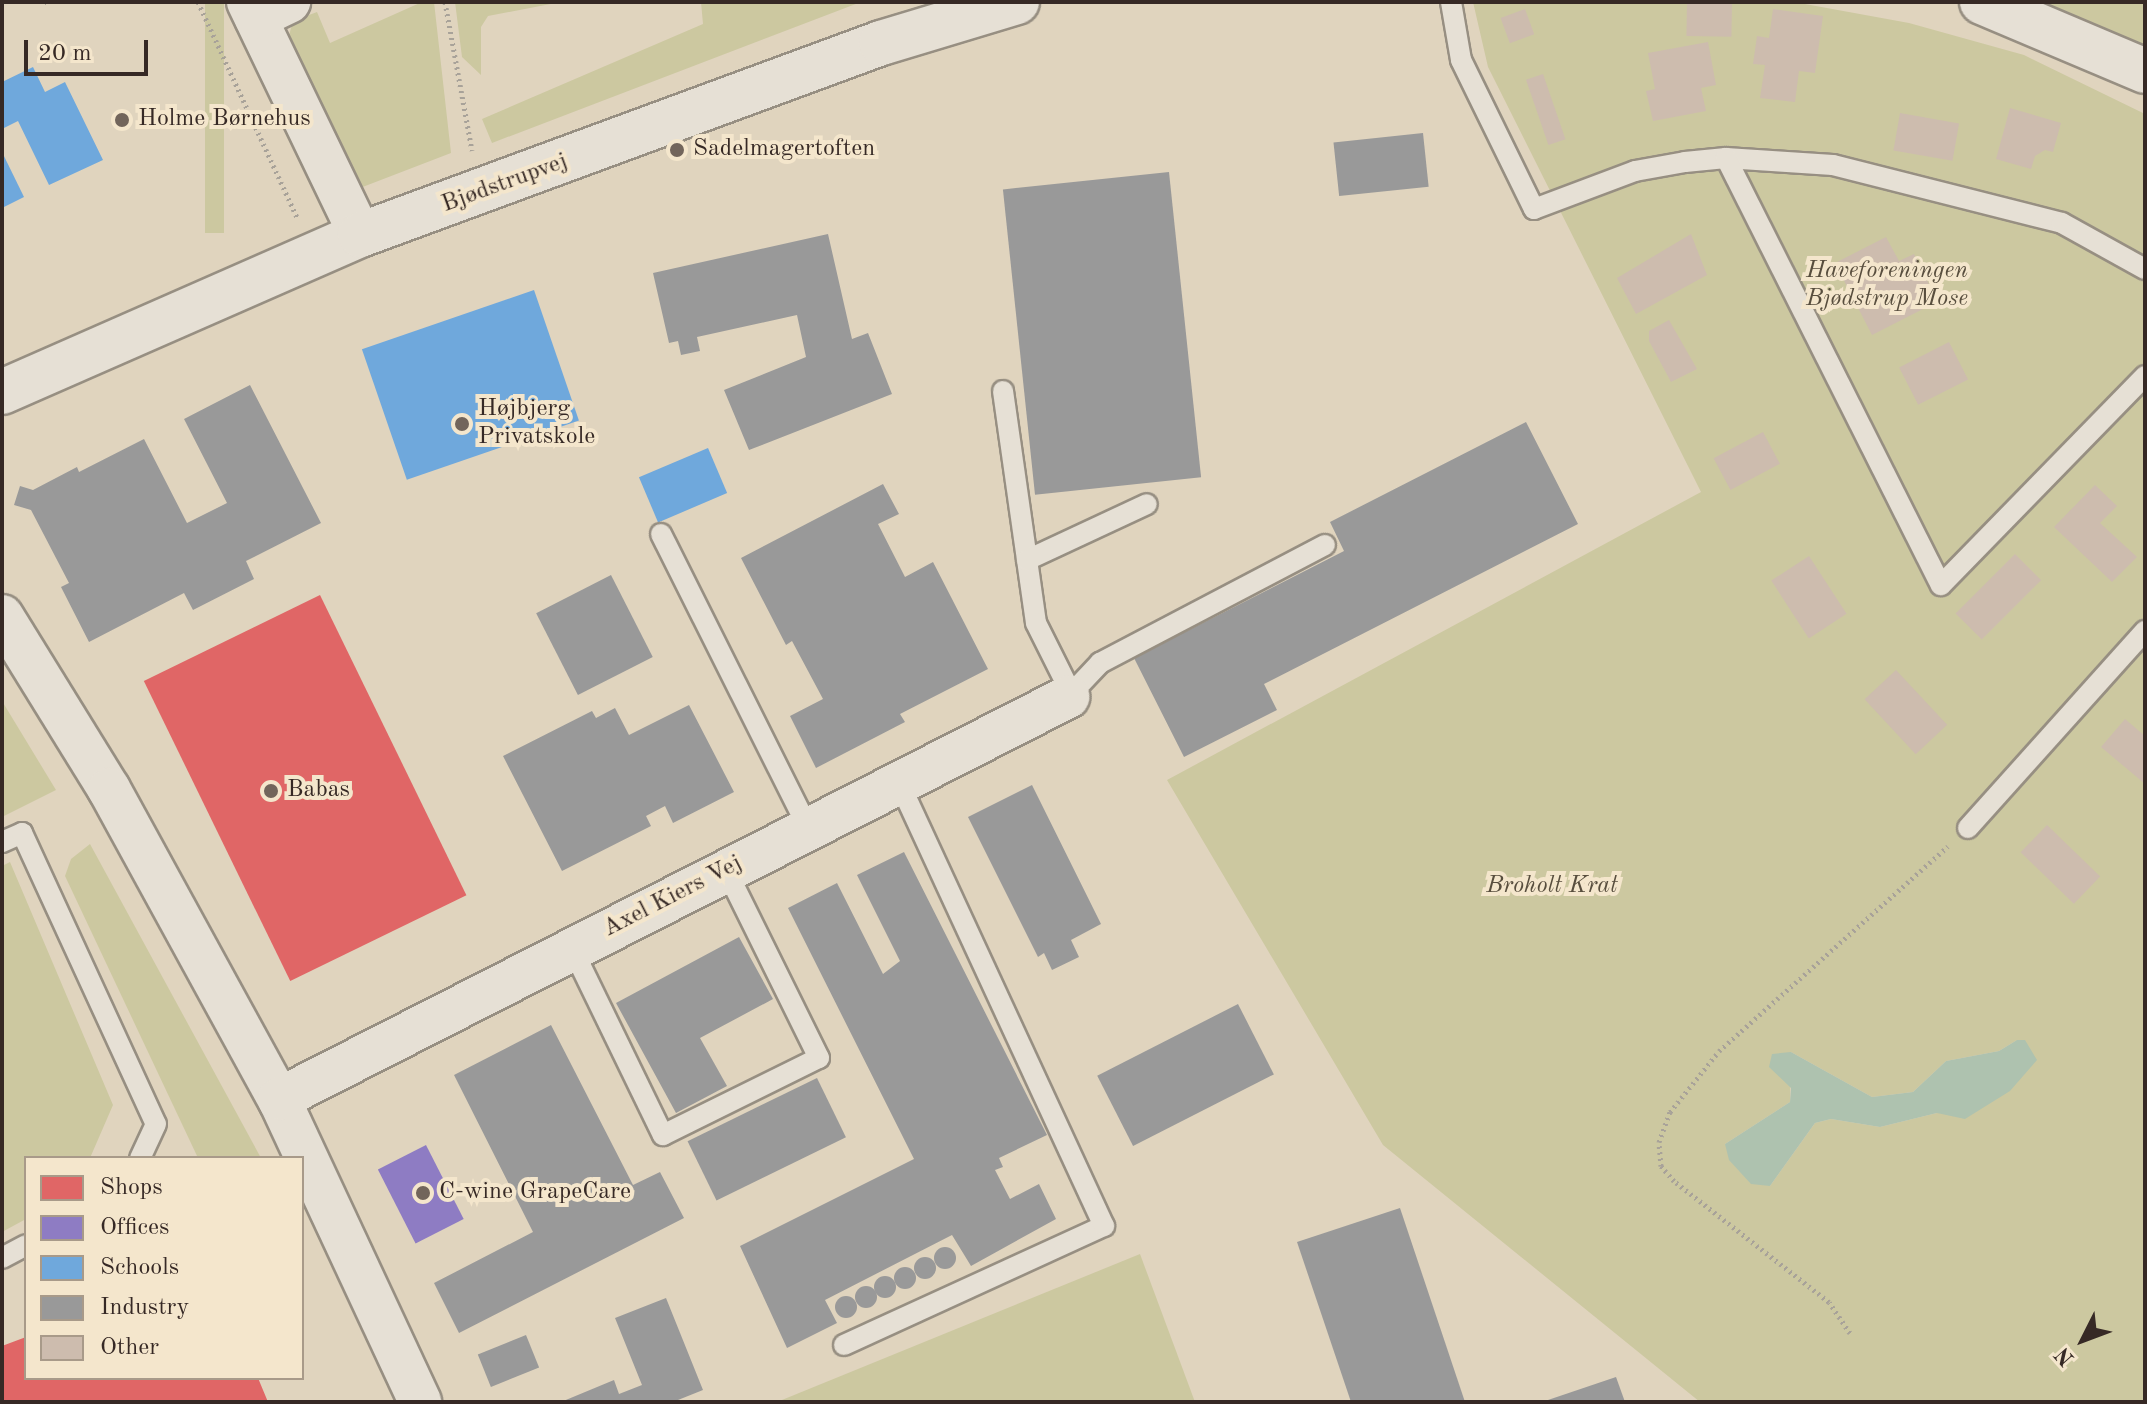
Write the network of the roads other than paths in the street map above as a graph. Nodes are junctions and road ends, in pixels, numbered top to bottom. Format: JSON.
{"nodes":[{"id":1,"x":1017,"y":2,"type":"edge"},
{"id":2,"x":1451,"y":2,"type":"edge"},
{"id":3,"x":1982,"y":2,"type":"edge"},
{"id":4,"x":264,"y":7,"type":"edge"},
{"id":5,"x":2145,"y":71,"type":"edge"},
{"id":6,"x":1726,"y":158,"type":"junction"},
{"id":7,"x":360,"y":235,"type":"junction"},
{"id":8,"x":2145,"y":269,"type":"edge"},
{"id":9,"x":2145,"y":376,"type":"edge"},
{"id":10,"x":1003,"y":391,"type":"dead end"},
{"id":11,"x":2,"y":392,"type":"edge"},
{"id":12,"x":1147,"y":504,"type":"dead end"},
{"id":13,"x":661,"y":534,"type":"dead end"},
{"id":14,"x":1325,"y":545,"type":"dead end"},
{"id":15,"x":1027,"y":560,"type":"junction"},
{"id":16,"x":2,"y":616,"type":"edge"},
{"id":17,"x":2145,"y":631,"type":"edge"},
{"id":18,"x":1070,"y":695,"type":"junction"},
{"id":19,"x":899,"y":782,"type":"junction"},
{"id":20,"x":808,"y":828,"type":"junction"},
{"id":21,"x":1968,"y":828,"type":"road end"},
{"id":22,"x":2,"y":842,"type":"edge"},
{"id":23,"x":726,"y":870,"type":"junction"},
{"id":24,"x":572,"y":948,"type":"junction"},
{"id":25,"x":279,"y":1099,"type":"junction"},
{"id":26,"x":141,"y":1156,"type":"edge"},
{"id":27,"x":24,"y":1246,"type":"edge"},
{"id":28,"x":2,"y":1258,"type":"edge"},
{"id":29,"x":844,"y":1345,"type":"dead end"},
{"id":30,"x":420,"y":1402,"type":"edge"}],
"edges":[{"from":1,"to":7,"type":"street","name":"Bjødstrupvej"},
{"from":2,"to":6,"type":"lane"},
{"from":3,"to":5,"type":"street"},
{"from":4,"to":7,"type":"street"},
{"from":6,"to":8,"type":"lane"},
{"from":6,"to":9,"type":"lane"},
{"from":7,"to":11,"type":"street","name":"Bjødstrupvej"},
{"from":10,"to":15,"type":"lane"},
{"from":12,"to":15,"type":"lane"},
{"from":13,"to":20,"type":"lane"},
{"from":14,"to":18,"type":"lane"},
{"from":15,"to":18,"type":"lane"},
{"from":16,"to":25,"type":"street"},
{"from":17,"to":21,"type":"lane"},
{"from":18,"to":19,"type":"street","name":"Axel Kiers Vej"},
{"from":19,"to":20,"type":"street","name":"Axel Kiers Vej"},
{"from":19,"to":29,"type":"lane"},
{"from":20,"to":23,"type":"street","name":"Axel Kiers Vej"},
{"from":22,"to":26,"type":"lane"},
{"from":23,"to":24,"type":"street","name":"Axel Kiers Vej"},
{"from":23,"to":24,"type":"lane"},
{"from":24,"to":25,"type":"street","name":"Axel Kiers Vej"},
{"from":25,"to":30,"type":"street"},
{"from":27,"to":28,"type":"lane"}]}
